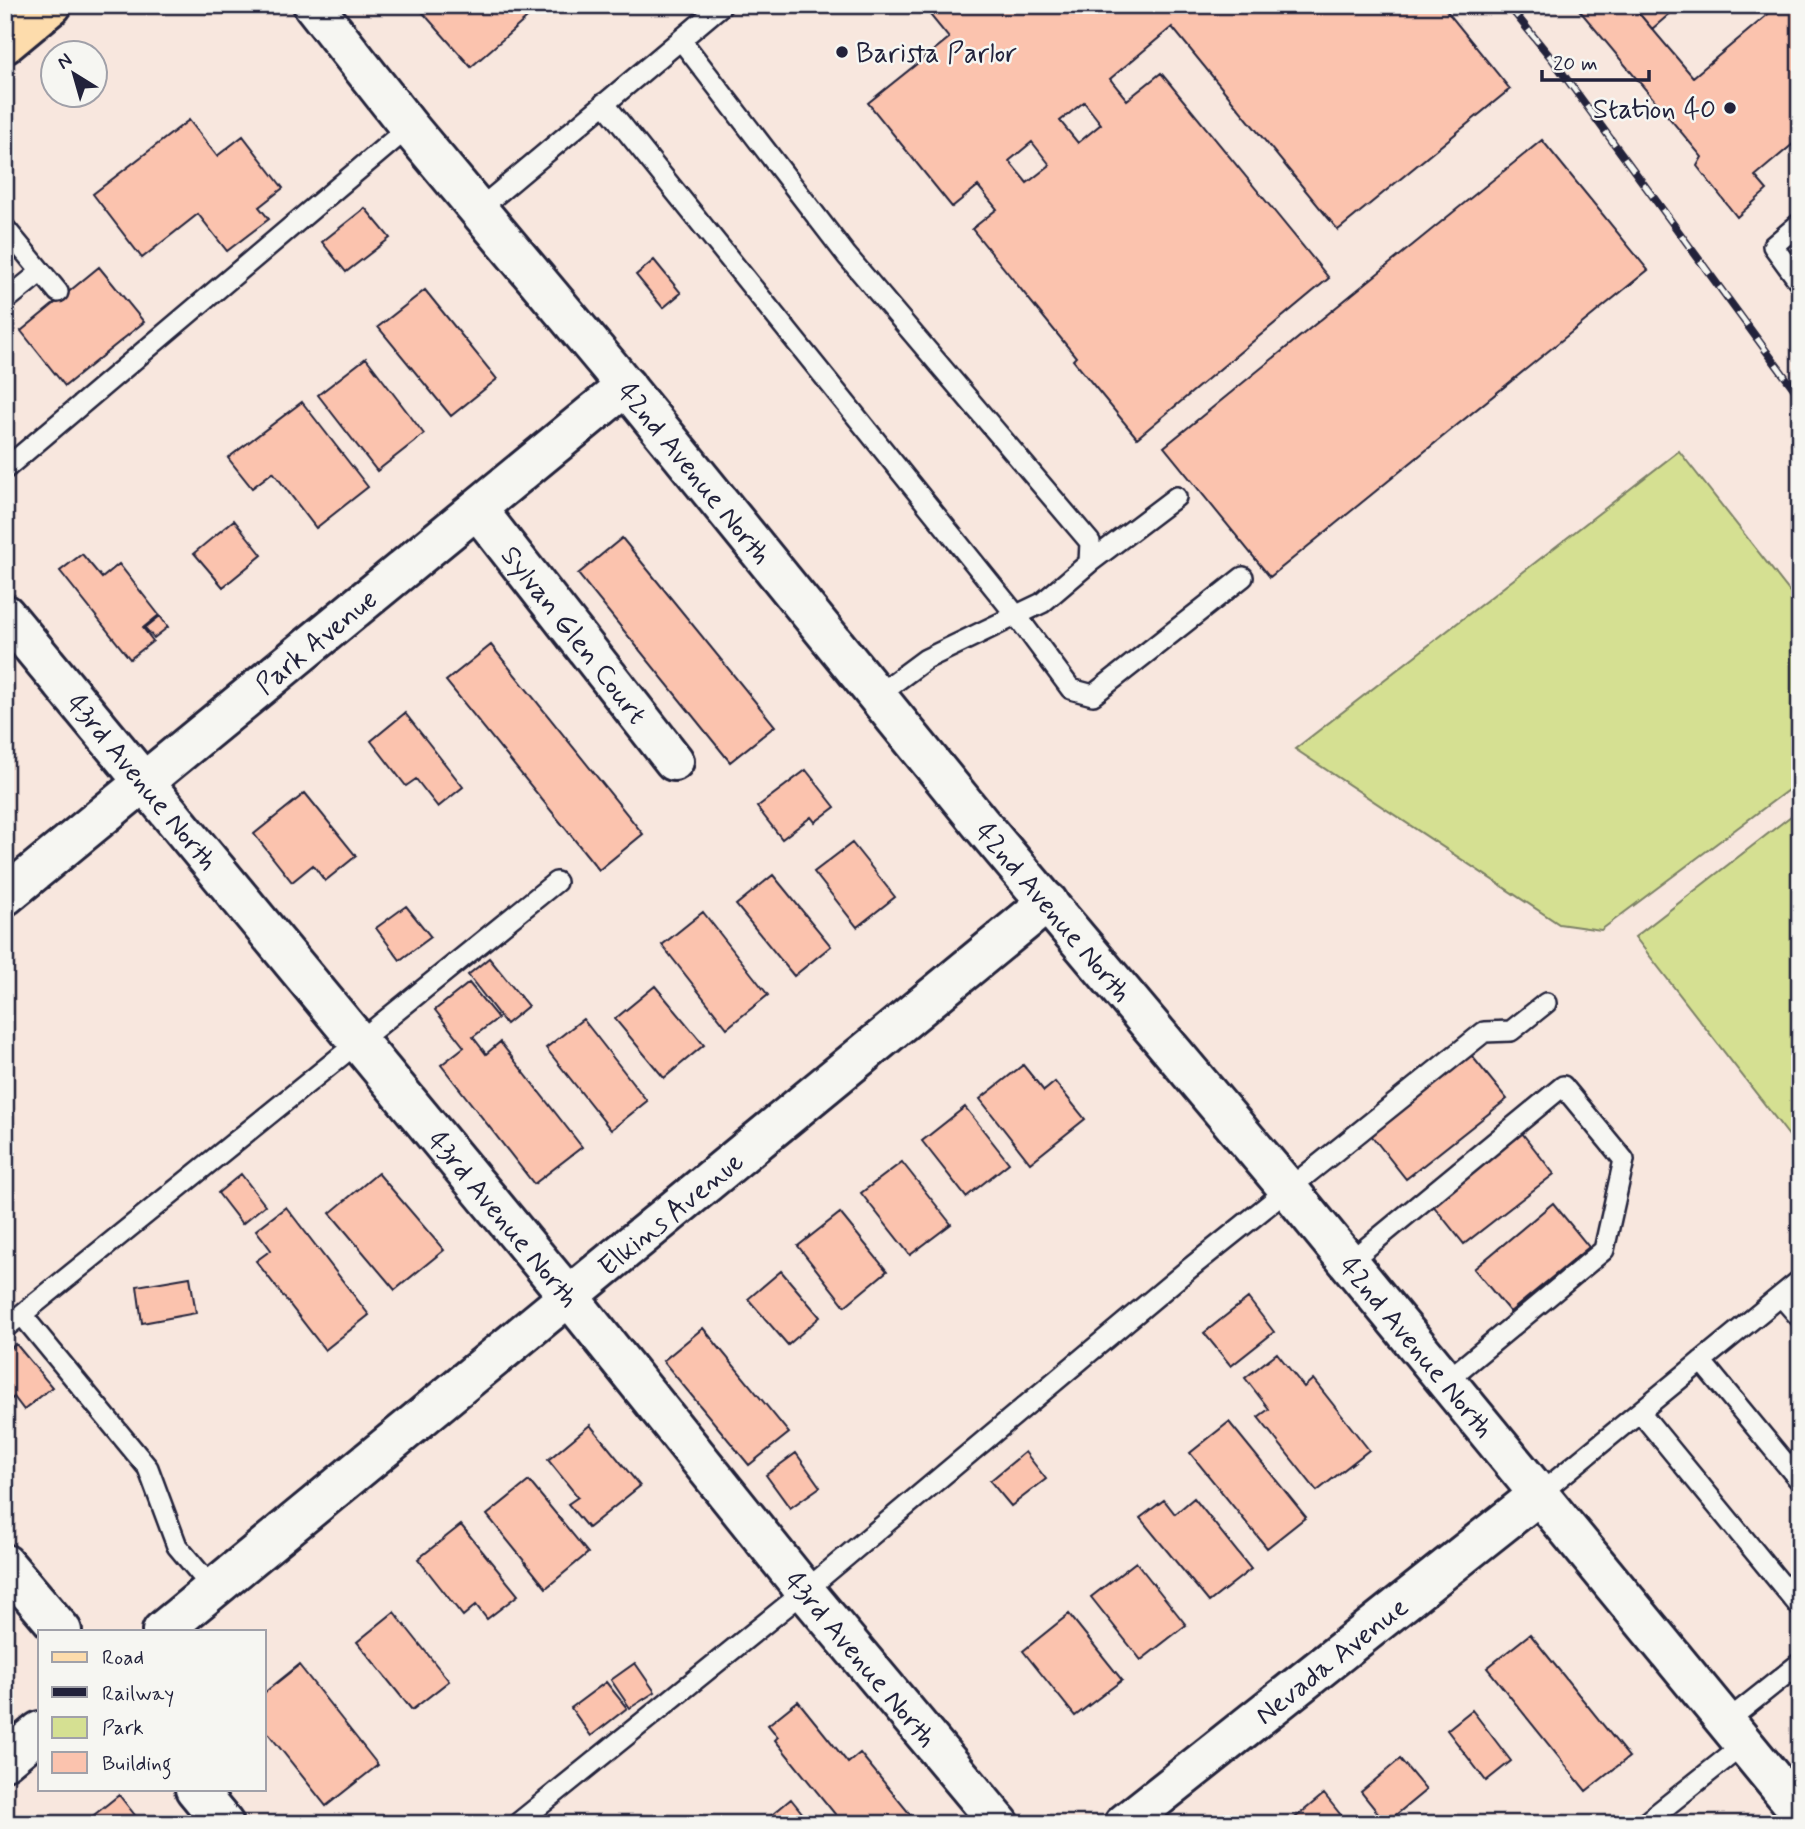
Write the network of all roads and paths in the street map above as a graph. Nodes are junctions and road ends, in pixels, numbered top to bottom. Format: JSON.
{"nodes":[{"id":1,"x":52,"y":5,"type":"edge"},
{"id":2,"x":313,"y":5,"type":"edge"},
{"id":3,"x":722,"y":5,"type":"edge"},
{"id":4,"x":681,"y":40,"type":"junction"},
{"id":5,"x":5,"y":44,"type":"edge"},
{"id":6,"x":604,"y":103,"type":"junction"},
{"id":7,"x":409,"y":127,"type":"junction"},
{"id":8,"x":478,"y":210,"type":"junction"},
{"id":9,"x":1800,"y":223,"type":"edge"},
{"id":10,"x":8,"y":236,"type":"edge"},
{"id":11,"x":41,"y":272,"type":"junction"},
{"id":12,"x":1800,"y":283,"type":"edge"},
{"id":13,"x":58,"y":292,"type":"dead end"},
{"id":14,"x":5,"y":301,"type":"edge"},
{"id":15,"x":626,"y":386,"type":"junction"},
{"id":16,"x":5,"y":469,"type":"edge"},
{"id":17,"x":1176,"y":497,"type":"dead end"},
{"id":18,"x":477,"y":509,"type":"junction"},
{"id":19,"x":1089,"y":563,"type":"junction"},
{"id":20,"x":1243,"y":577,"type":"dead end"},
{"id":21,"x":5,"y":614,"type":"edge"},
{"id":22,"x":1016,"y":615,"type":"junction"},
{"id":23,"x":876,"y":696,"type":"junction"},
{"id":24,"x":674,"y":761,"type":"dead end"},
{"id":25,"x":142,"y":784,"type":"junction"},
{"id":26,"x":556,"y":882,"type":"dead end"},
{"id":27,"x":5,"y":896,"type":"edge"},
{"id":28,"x":1048,"y":902,"type":"junction"},
{"id":29,"x":1546,"y":1003,"type":"dead end"},
{"id":30,"x":356,"y":1041,"type":"junction"},
{"id":31,"x":1289,"y":1190,"type":"junction"},
{"id":32,"x":1348,"y":1263,"type":"junction"},
{"id":33,"x":1800,"y":1280,"type":"edge"},
{"id":34,"x":1781,"y":1296,"type":"junction"},
{"id":35,"x":570,"y":1298,"type":"junction"},
{"id":36,"x":22,"y":1315,"type":"junction"},
{"id":37,"x":1800,"y":1318,"type":"edge"},
{"id":38,"x":5,"y":1328,"type":"edge"},
{"id":39,"x":1701,"y":1361,"type":"junction"},
{"id":40,"x":1445,"y":1382,"type":"junction"},
{"id":41,"x":1640,"y":1412,"type":"junction"},
{"id":42,"x":1800,"y":1480,"type":"edge"},
{"id":43,"x":1537,"y":1496,"type":"junction"},
{"id":44,"x":5,"y":1564,"type":"edge"},
{"id":45,"x":214,"y":1589,"type":"junction"},
{"id":46,"x":805,"y":1591,"type":"junction"},
{"id":47,"x":1800,"y":1606,"type":"edge"},
{"id":48,"x":61,"y":1630,"type":"edge"},
{"id":49,"x":163,"y":1630,"type":"edge"},
{"id":50,"x":1800,"y":1663,"type":"edge"},
{"id":51,"x":38,"y":1733,"type":"edge"},
{"id":52,"x":1735,"y":1733,"type":"junction"},
{"id":53,"x":5,"y":1760,"type":"edge"},
{"id":54,"x":196,"y":1790,"type":"edge"},
{"id":55,"x":1800,"y":1812,"type":"edge"},
{"id":56,"x":224,"y":1824,"type":"edge"},
{"id":57,"x":516,"y":1824,"type":"edge"},
{"id":58,"x":1000,"y":1824,"type":"edge"},
{"id":59,"x":1124,"y":1824,"type":"edge"},
{"id":60,"x":1644,"y":1824,"type":"edge"}],
"edges":[{"from":1,"to":5,"type":"main road"},
{"from":2,"to":7,"type":"street","name":"42nd Avenue North"},
{"from":3,"to":4,"type":"lane"},
{"from":4,"to":6,"type":"lane"},
{"from":4,"to":19,"type":"lane"},
{"from":6,"to":8,"type":"lane"},
{"from":6,"to":22,"type":"lane"},
{"from":7,"to":8,"type":"street","name":"42nd Avenue North"},
{"from":7,"to":16,"type":"lane"},
{"from":8,"to":15,"type":"street","name":"42nd Avenue North"},
{"from":9,"to":12,"type":"lane"},
{"from":10,"to":11,"type":"lane"},
{"from":11,"to":13,"type":"lane"},
{"from":11,"to":14,"type":"lane"},
{"from":15,"to":18,"type":"street","name":"Park Avenue"},
{"from":15,"to":23,"type":"street","name":"42nd Avenue North"},
{"from":17,"to":19,"type":"lane"},
{"from":18,"to":24,"type":"street","name":"Sylvan Glen Court"},
{"from":18,"to":25,"type":"street","name":"Park Avenue"},
{"from":19,"to":22,"type":"lane"},
{"from":20,"to":22,"type":"lane"},
{"from":21,"to":25,"type":"street","name":"43rd Avenue North"},
{"from":22,"to":23,"type":"lane"},
{"from":23,"to":28,"type":"street","name":"42nd Avenue North"},
{"from":25,"to":27,"type":"street","name":"Park Avenue"},
{"from":25,"to":30,"type":"street","name":"43rd Avenue North"},
{"from":26,"to":30,"type":"lane"},
{"from":28,"to":31,"type":"street","name":"42nd Avenue North"},
{"from":28,"to":35,"type":"street","name":"Elkins Avenue"},
{"from":29,"to":31,"type":"lane"},
{"from":30,"to":35,"type":"street","name":"43rd Avenue North"},
{"from":30,"to":36,"type":"lane"},
{"from":31,"to":32,"type":"street","name":"42nd Avenue North"},
{"from":31,"to":46,"type":"lane"},
{"from":32,"to":40,"type":"street","name":"42nd Avenue North"},
{"from":32,"to":40,"type":"lane"},
{"from":33,"to":34,"type":"lane"},
{"from":34,"to":37,"type":"lane"},
{"from":34,"to":39,"type":"lane"},
{"from":35,"to":45,"type":"street","name":"Elkins Avenue"},
{"from":35,"to":46,"type":"street","name":"43rd Avenue North"},
{"from":36,"to":38,"type":"lane"},
{"from":36,"to":45,"type":"lane"},
{"from":39,"to":41,"type":"lane"},
{"from":39,"to":42,"type":"lane"},
{"from":40,"to":43,"type":"street","name":"42nd Avenue North"},
{"from":41,"to":43,"type":"lane"},
{"from":41,"to":47,"type":"lane"},
{"from":43,"to":52,"type":"street","name":"42nd Avenue North"},
{"from":43,"to":59,"type":"street","name":"Nevada Avenue"},
{"from":44,"to":48,"type":"street"},
{"from":45,"to":49,"type":"street","name":"Elkins Avenue"},
{"from":46,"to":57,"type":"lane"},
{"from":46,"to":58,"type":"street","name":"43rd Avenue North"},
{"from":50,"to":52,"type":"lane"},
{"from":51,"to":53,"type":"street"},
{"from":52,"to":55,"type":"street","name":"42nd Avenue North"},
{"from":52,"to":60,"type":"lane"},
{"from":54,"to":56,"type":"street"}]}
